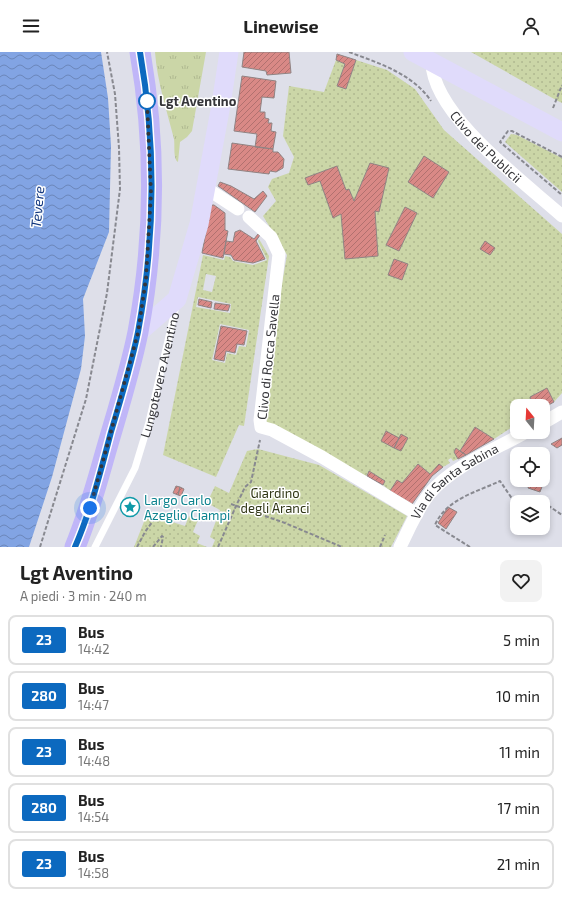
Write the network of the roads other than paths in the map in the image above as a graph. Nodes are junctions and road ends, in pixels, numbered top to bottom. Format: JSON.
{"nodes":[{"id":1,"x":140,"y":52,"type":"edge"},
{"id":2,"x":228,"y":52,"type":"edge"},
{"id":3,"x":412,"y":52,"type":"edge"},
{"id":4,"x":434,"y":57,"type":"edge"},
{"id":5,"x":562,"y":132,"type":"edge"},
{"id":6,"x":206,"y":188,"type":"junction"},
{"id":7,"x":238,"y":209,"type":"dead end"},
{"id":8,"x":562,"y":216,"type":"edge"},
{"id":9,"x":249,"y":217,"type":"dead end"},
{"id":10,"x":177,"y":299,"type":"junction"},
{"id":11,"x":138,"y":333,"type":"junction"},
{"id":12,"x":562,"y":412,"type":"edge"},
{"id":13,"x":550,"y":419,"type":"edge"},
{"id":14,"x":514,"y":439,"type":"edge"},
{"id":15,"x":417,"y":514,"type":"junction"},
{"id":16,"x":75,"y":547,"type":"edge"},
{"id":17,"x":95,"y":547,"type":"edge"},
{"id":18,"x":400,"y":547,"type":"edge"}],
"edges":[{"from":1,"to":11,"type":"main road"},
{"from":2,"to":6,"type":"main road"},
{"from":3,"to":4,"type":"main road"},
{"from":4,"to":5,"type":"main road"},
{"from":4,"to":8,"type":"street","name":"Clivo dei Publicii"},
{"from":6,"to":7,"type":"street"},
{"from":6,"to":10,"type":"main road"},
{"from":9,"to":15,"type":"street","name":"Clivo di Rocca Savella"},
{"from":10,"to":11,"type":"main road"},
{"from":10,"to":17,"type":"lane","name":"Lungotevere Aventino"},
{"from":11,"to":16,"type":"main road"},
{"from":12,"to":13,"type":"street"},
{"from":14,"to":15,"type":"street","name":"Via di Santa Sabina"},
{"from":15,"to":18,"type":"street","name":"Via di Santa Sabina"}]}
